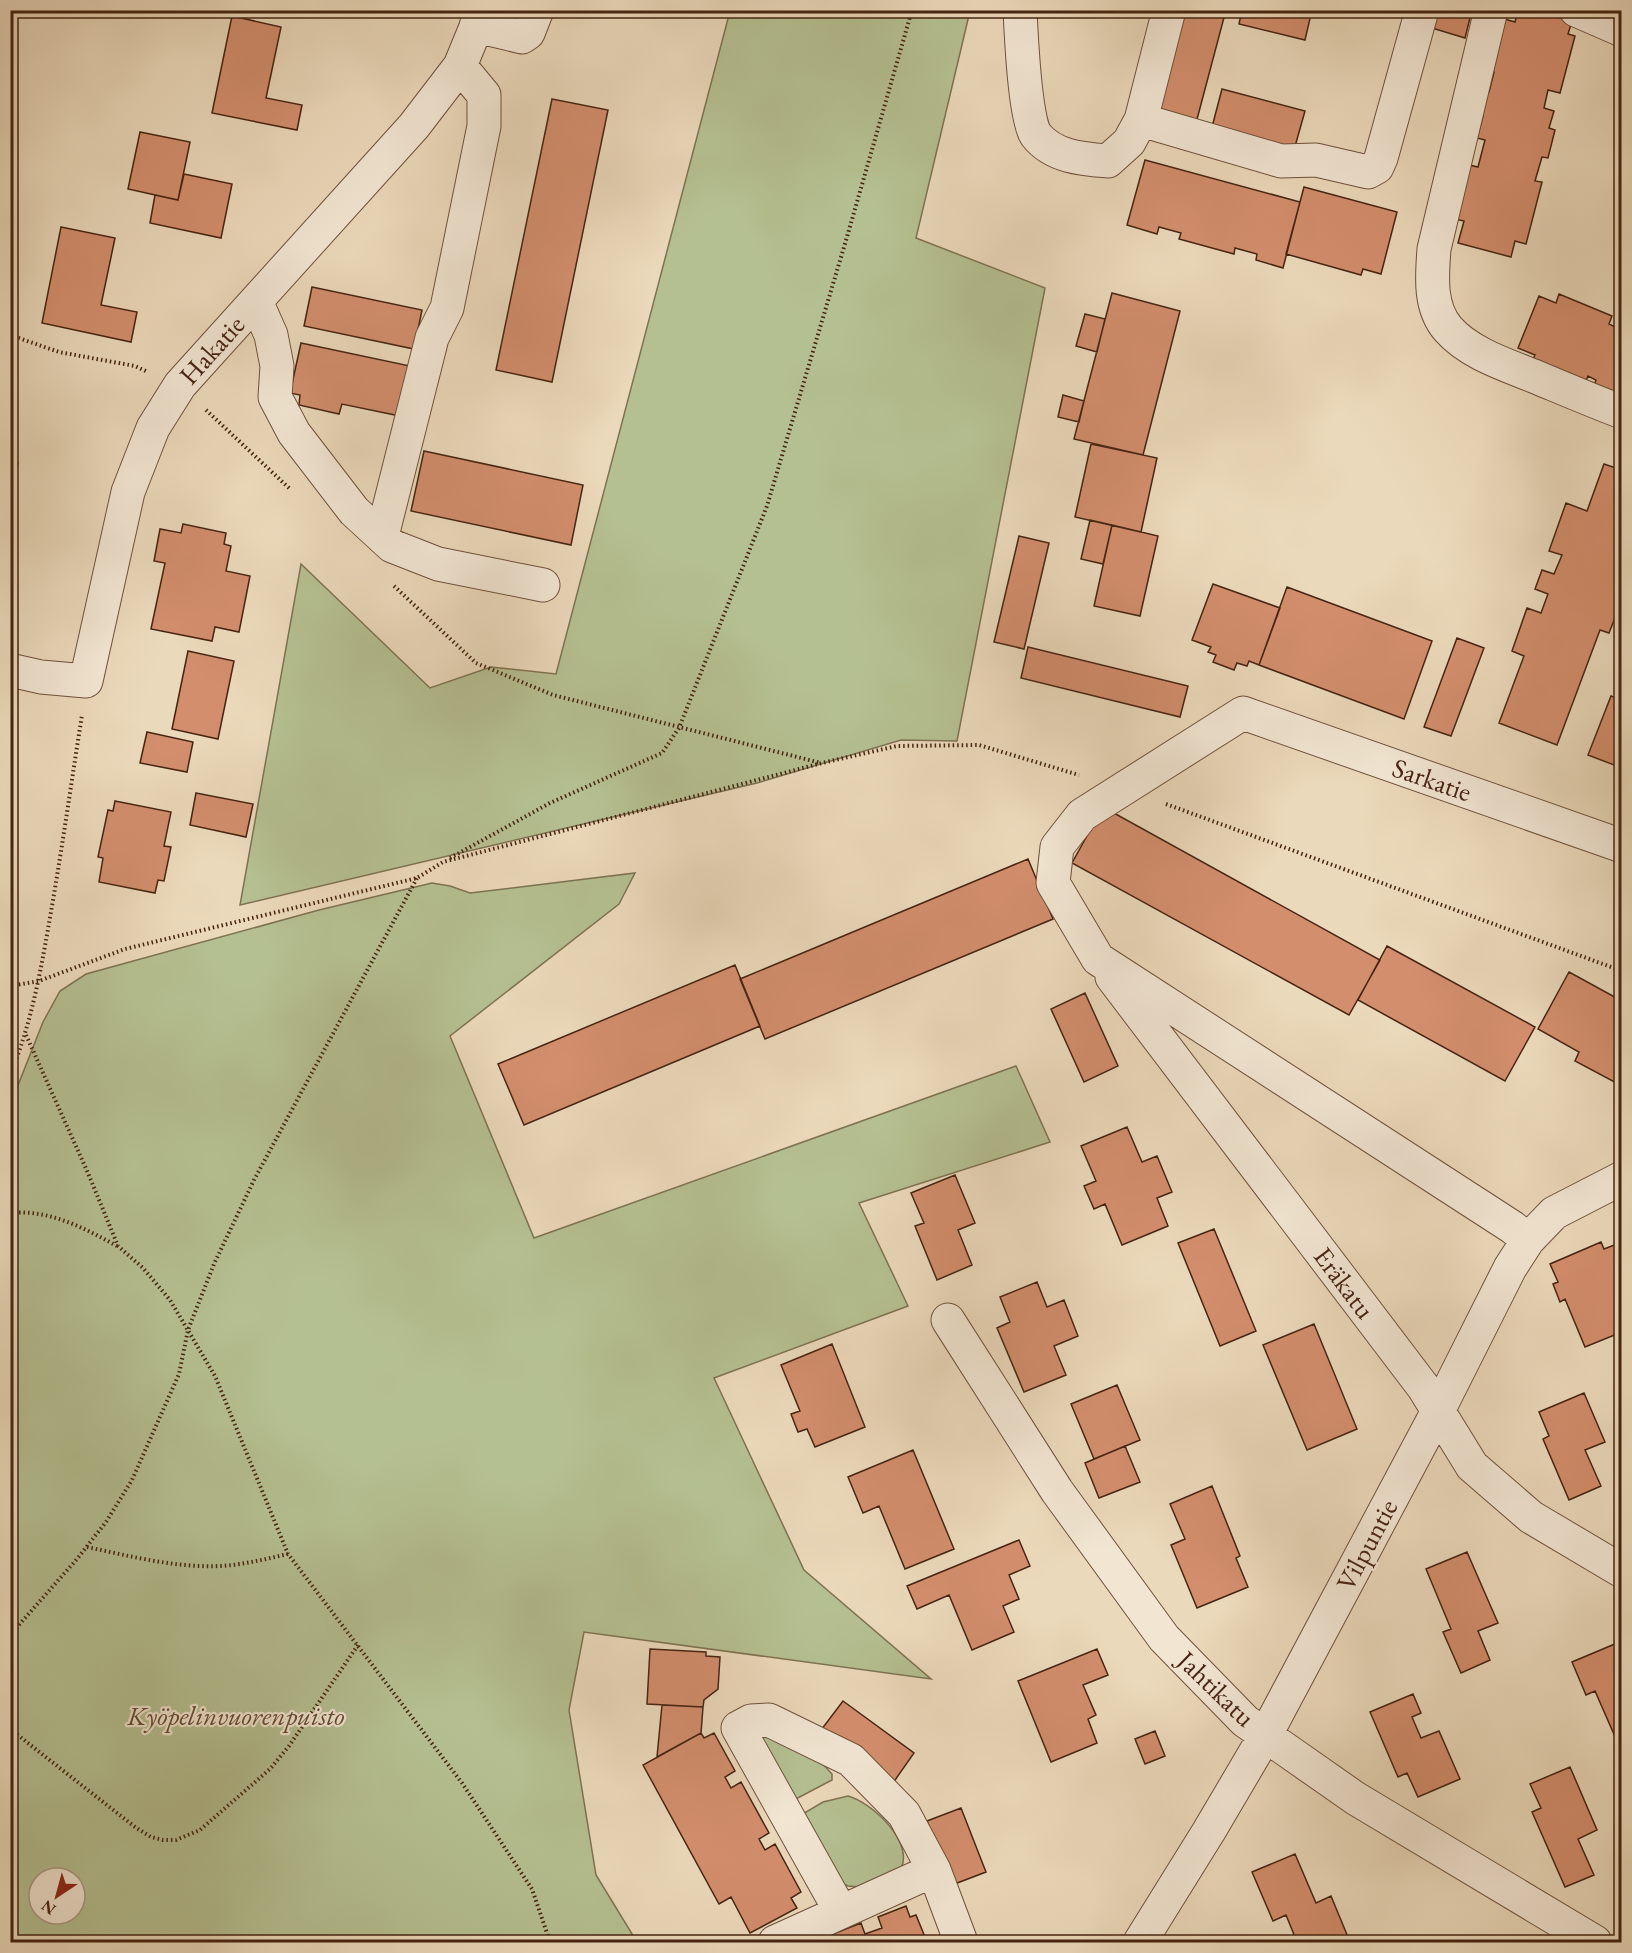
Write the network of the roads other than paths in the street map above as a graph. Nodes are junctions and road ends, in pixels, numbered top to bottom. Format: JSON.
{"nodes":[{"id":1,"x":537,"y":10,"type":"edge"},
{"id":2,"x":1020,"y":10,"type":"edge"},
{"id":3,"x":1170,"y":10,"type":"edge"},
{"id":4,"x":1491,"y":10,"type":"edge"},
{"id":5,"x":1576,"y":10,"type":"edge"},
{"id":6,"x":1417,"y":12,"type":"edge"},
{"id":7,"x":480,"y":18,"type":"edge"},
{"id":8,"x":1622,"y":30,"type":"edge"},
{"id":9,"x":460,"y":66,"type":"junction"},
{"id":10,"x":1141,"y":120,"type":"junction"},
{"id":11,"x":256,"y":301,"type":"junction"},
{"id":12,"x":1622,"y":412,"type":"edge"},
{"id":13,"x":382,"y":536,"type":"junction"},
{"id":14,"x":543,"y":585,"type":"dead end"},
{"id":15,"x":10,"y":670,"type":"edge"},
{"id":16,"x":1243,"y":713,"type":"joint"},
{"id":17,"x":1622,"y":846,"type":"edge"},
{"id":18,"x":1098,"y":959,"type":"junction"},
{"id":19,"x":1622,"y":1178,"type":"edge"},
{"id":20,"x":1528,"y":1240,"type":"junction"},
{"id":21,"x":948,"y":1320,"type":"dead end"},
{"id":22,"x":1438,"y":1411,"type":"junction"},
{"id":23,"x":1622,"y":1571,"type":"edge"},
{"id":24,"x":1265,"y":1736,"type":"junction"},
{"id":25,"x":934,"y":1870,"type":"junction"},
{"id":26,"x":841,"y":1912,"type":"junction"},
{"id":27,"x":775,"y":1942,"type":"edge"},
{"id":28,"x":961,"y":1942,"type":"edge"},
{"id":29,"x":1140,"y":1942,"type":"edge"},
{"id":30,"x":1595,"y":1942,"type":"edge"}],
"edges":[{"from":1,"to":7,"type":"street"},
{"from":2,"to":10,"type":"street"},
{"from":3,"to":10,"type":"street"},
{"from":4,"to":12,"type":"street"},
{"from":5,"to":8,"type":"street"},
{"from":6,"to":10,"type":"street"},
{"from":7,"to":9,"type":"street","name":"Hakatie"},
{"from":9,"to":11,"type":"street","name":"Hakatie"},
{"from":9,"to":13,"type":"street"},
{"from":11,"to":13,"type":"street"},
{"from":11,"to":15,"type":"street","name":"Hakatie"},
{"from":13,"to":14,"type":"street"},
{"from":16,"to":17,"type":"street","name":"Sarkatie"},
{"from":16,"to":18,"type":"street","name":"Eräkatu"},
{"from":18,"to":20,"type":"street"},
{"from":18,"to":22,"type":"street","name":"Eräkatu"},
{"from":19,"to":20,"type":"street","name":"Vilpuntie"},
{"from":20,"to":22,"type":"street","name":"Vilpuntie"},
{"from":21,"to":24,"type":"street","name":"Jahtikatu"},
{"from":22,"to":23,"type":"street","name":"Eräkatu"},
{"from":22,"to":24,"type":"street","name":"Vilpuntie"},
{"from":24,"to":29,"type":"street","name":"Vilpuntie"},
{"from":24,"to":30,"type":"street","name":"Jahtikatu"},
{"from":25,"to":26,"type":"street"},
{"from":25,"to":26,"type":"street"},
{"from":25,"to":28,"type":"street"},
{"from":26,"to":27,"type":"street"}]}
